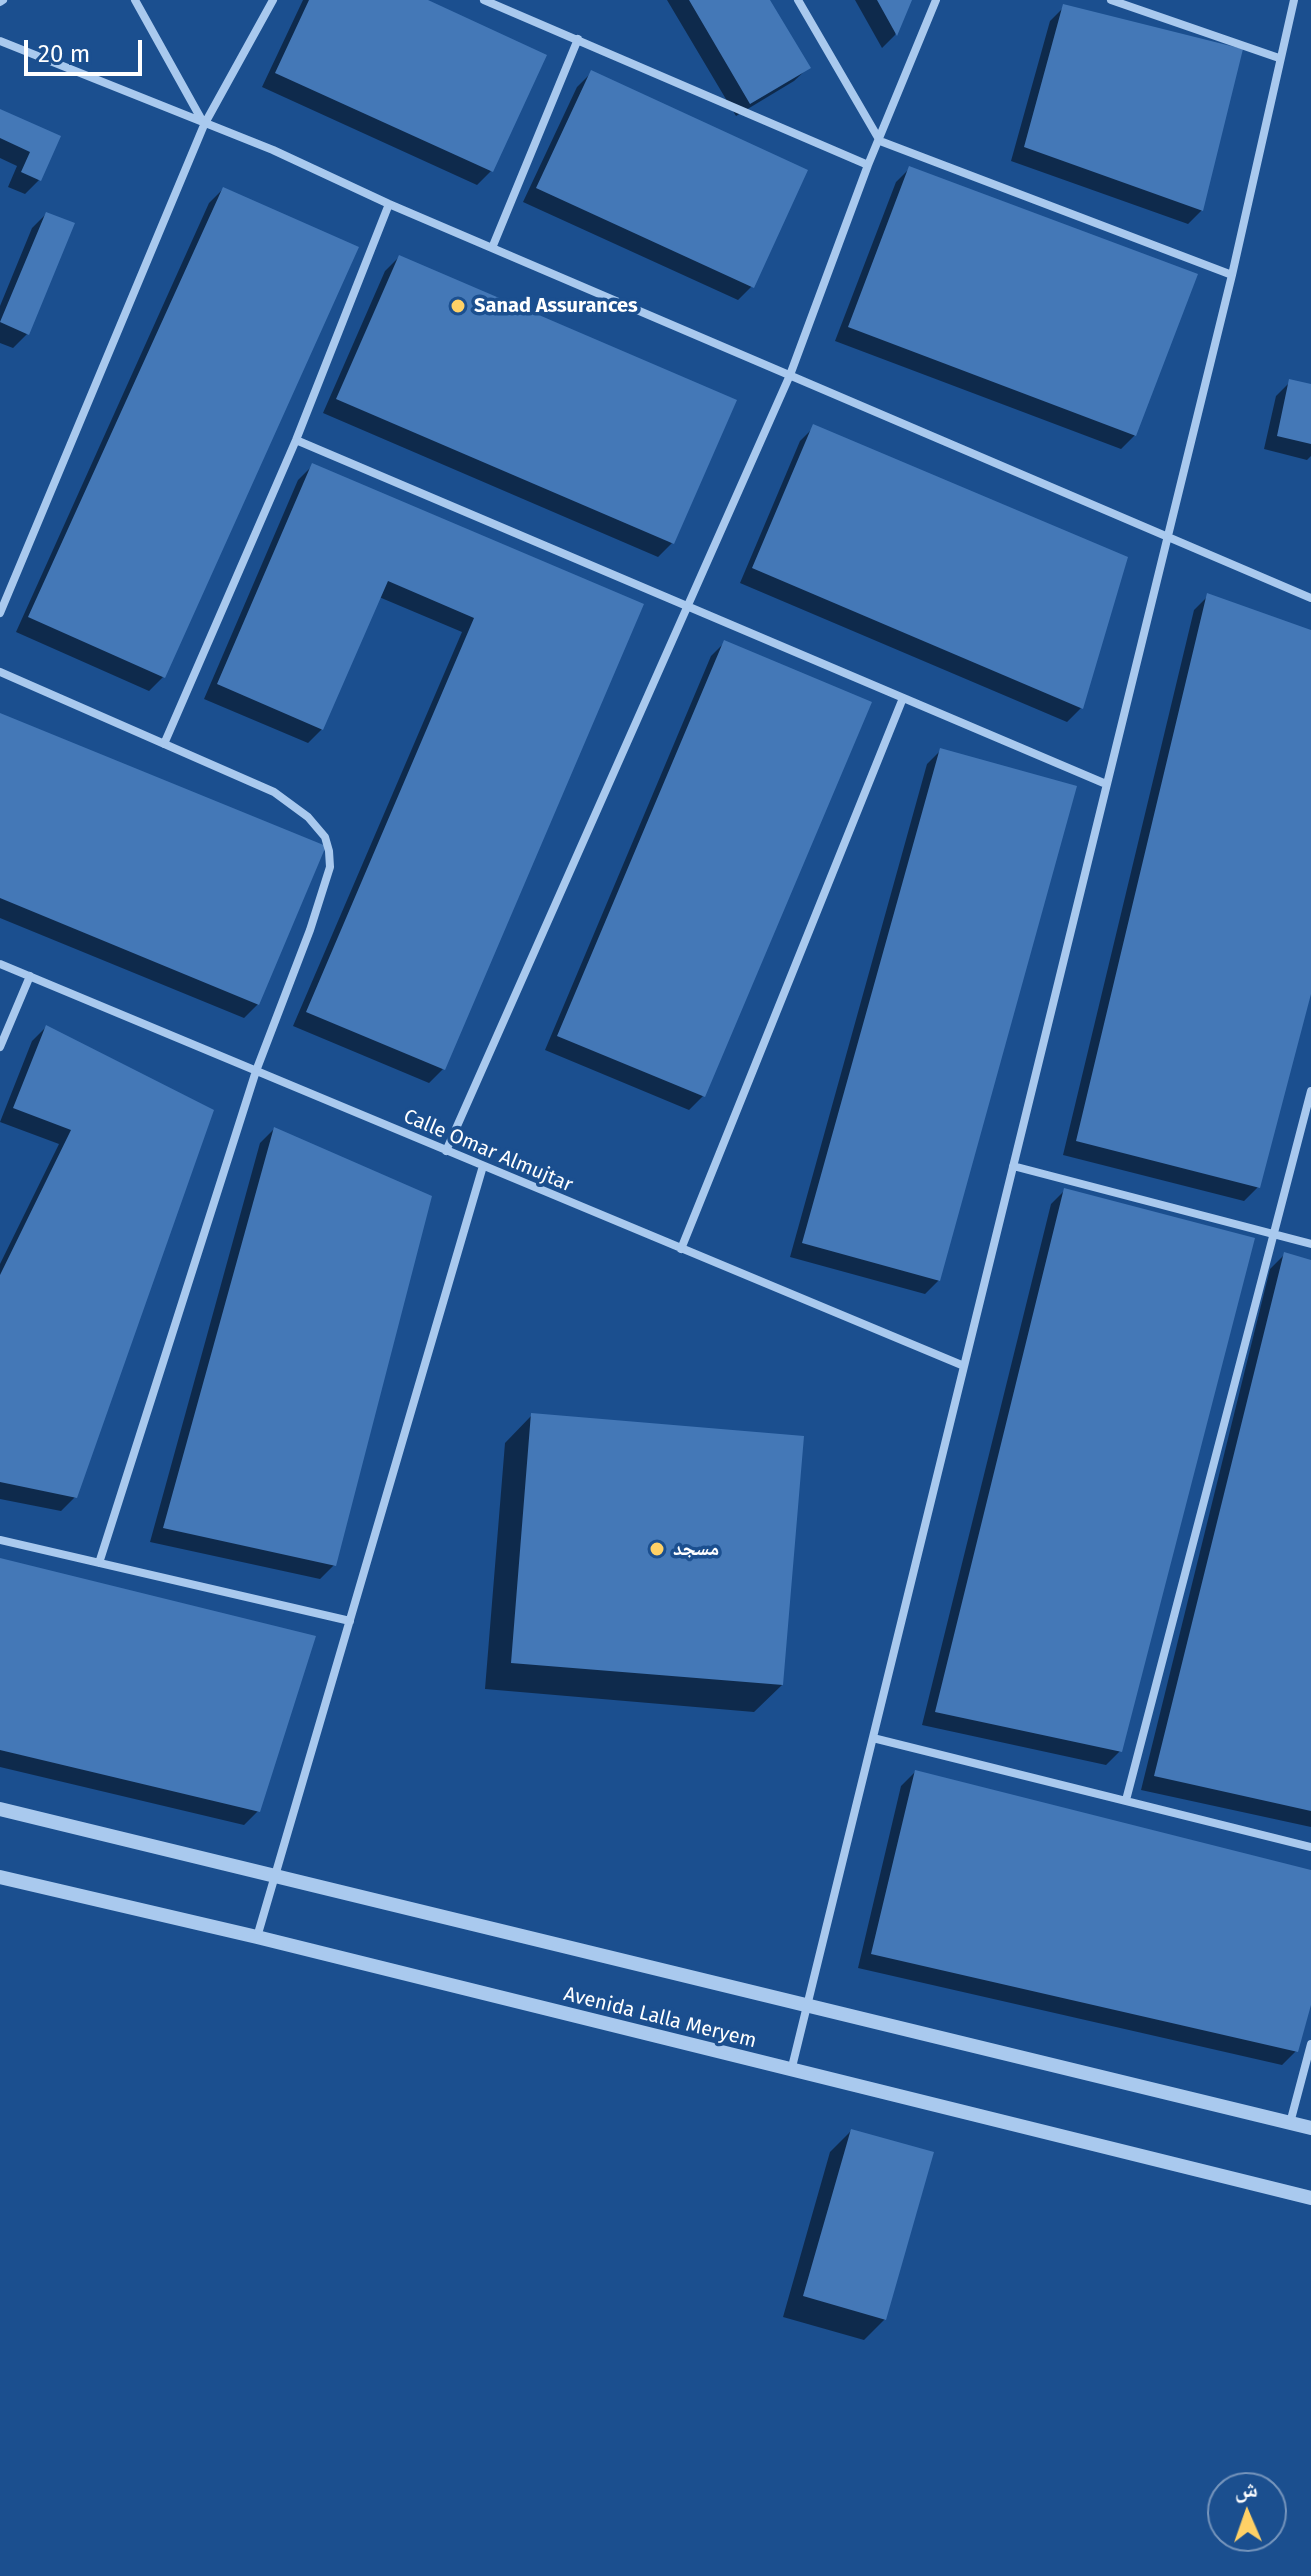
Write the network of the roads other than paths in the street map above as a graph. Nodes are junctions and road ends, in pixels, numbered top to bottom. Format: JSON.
{"nodes":[{"id":1,"x":135,"y":0,"type":"edge"},
{"id":2,"x":273,"y":0,"type":"edge"},
{"id":3,"x":484,"y":0,"type":"edge"},
{"id":4,"x":798,"y":0,"type":"edge"},
{"id":5,"x":936,"y":0,"type":"edge"},
{"id":6,"x":1111,"y":0,"type":"edge"},
{"id":7,"x":1294,"y":0,"type":"edge"},
{"id":8,"x":578,"y":39,"type":"junction"},
{"id":9,"x":0,"y":41,"type":"edge"},
{"id":10,"x":1279,"y":58,"type":"junction"},
{"id":11,"x":204,"y":125,"type":"junction"},
{"id":12,"x":880,"y":141,"type":"junction"},
{"id":13,"x":868,"y":165,"type":"junction"},
{"id":14,"x":389,"y":204,"type":"junction"},
{"id":15,"x":492,"y":248,"type":"junction"},
{"id":16,"x":1232,"y":275,"type":"junction"},
{"id":17,"x":790,"y":375,"type":"junction"},
{"id":18,"x":296,"y":440,"type":"junction"},
{"id":19,"x":1167,"y":537,"type":"junction"},
{"id":20,"x":1311,"y":598,"type":"edge"},
{"id":21,"x":688,"y":606,"type":"junction"},
{"id":22,"x":0,"y":613,"type":"edge"},
{"id":23,"x":0,"y":672,"type":"edge"},
{"id":24,"x":903,"y":698,"type":"junction"},
{"id":25,"x":164,"y":744,"type":"junction"},
{"id":26,"x":1106,"y":784,"type":"junction"},
{"id":27,"x":0,"y":964,"type":"edge"},
{"id":28,"x":30,"y":976,"type":"junction"},
{"id":29,"x":0,"y":1047,"type":"edge"},
{"id":30,"x":256,"y":1071,"type":"junction"},
{"id":31,"x":1311,"y":1091,"type":"edge"},
{"id":32,"x":446,"y":1151,"type":"junction"},
{"id":33,"x":483,"y":1166,"type":"junction"},
{"id":34,"x":1013,"y":1166,"type":"junction"},
{"id":35,"x":1274,"y":1234,"type":"junction"},
{"id":36,"x":1311,"y":1244,"type":"edge"},
{"id":37,"x":681,"y":1249,"type":"junction"},
{"id":38,"x":964,"y":1366,"type":"junction"},
{"id":39,"x":0,"y":1540,"type":"edge"},
{"id":40,"x":99,"y":1563,"type":"junction"},
{"id":41,"x":350,"y":1621,"type":"junction"},
{"id":42,"x":873,"y":1738,"type":"junction"},
{"id":43,"x":1126,"y":1800,"type":"junction"},
{"id":44,"x":0,"y":1809,"type":"edge"},
{"id":45,"x":1311,"y":1847,"type":"edge"},
{"id":46,"x":275,"y":1875,"type":"junction"},
{"id":47,"x":0,"y":1877,"type":"edge"},
{"id":48,"x":257,"y":1937,"type":"junction"},
{"id":49,"x":807,"y":2006,"type":"junction"},
{"id":50,"x":1311,"y":2044,"type":"edge"},
{"id":51,"x":791,"y":2071,"type":"junction"},
{"id":52,"x":1290,"y":2123,"type":"junction"},
{"id":53,"x":1311,"y":2128,"type":"edge"},
{"id":54,"x":1311,"y":2198,"type":"edge"}],
"edges":[{"from":1,"to":11,"type":"street"},
{"from":2,"to":11,"type":"street"},
{"from":3,"to":8,"type":"street"},
{"from":4,"to":12,"type":"street"},
{"from":5,"to":12,"type":"street"},
{"from":6,"to":10,"type":"street"},
{"from":7,"to":10,"type":"street"},
{"from":8,"to":13,"type":"street"},
{"from":8,"to":15,"type":"street"},
{"from":9,"to":11,"type":"street"},
{"from":10,"to":16,"type":"street"},
{"from":11,"to":14,"type":"street"},
{"from":11,"to":22,"type":"street"},
{"from":12,"to":13,"type":"street"},
{"from":12,"to":16,"type":"street"},
{"from":13,"to":17,"type":"street"},
{"from":14,"to":15,"type":"street"},
{"from":14,"to":18,"type":"street"},
{"from":15,"to":17,"type":"street"},
{"from":16,"to":19,"type":"street"},
{"from":17,"to":19,"type":"street"},
{"from":17,"to":21,"type":"street"},
{"from":18,"to":21,"type":"street"},
{"from":18,"to":25,"type":"street"},
{"from":19,"to":20,"type":"street"},
{"from":19,"to":26,"type":"street"},
{"from":21,"to":24,"type":"street"},
{"from":21,"to":32,"type":"street"},
{"from":23,"to":25,"type":"street"},
{"from":24,"to":26,"type":"street"},
{"from":24,"to":37,"type":"street"},
{"from":25,"to":30,"type":"street"},
{"from":26,"to":34,"type":"street"},
{"from":27,"to":28,"type":"street","name":"Calle Omar Almujtar"},
{"from":28,"to":29,"type":"street"},
{"from":28,"to":30,"type":"street","name":"Calle Omar Almujtar"},
{"from":30,"to":32,"type":"street","name":"Calle Omar Almujtar"},
{"from":30,"to":40,"type":"street"},
{"from":31,"to":35,"type":"street"},
{"from":32,"to":33,"type":"street","name":"Calle Omar Almujtar"},
{"from":33,"to":37,"type":"street","name":"Calle Omar Almujtar"},
{"from":33,"to":41,"type":"street"},
{"from":34,"to":35,"type":"street"},
{"from":34,"to":38,"type":"street"},
{"from":35,"to":36,"type":"street"},
{"from":35,"to":43,"type":"street"},
{"from":37,"to":38,"type":"street","name":"Calle Omar Almujtar"},
{"from":38,"to":42,"type":"street"},
{"from":39,"to":40,"type":"street"},
{"from":40,"to":41,"type":"street"},
{"from":41,"to":46,"type":"street"},
{"from":42,"to":43,"type":"street"},
{"from":42,"to":49,"type":"street"},
{"from":43,"to":45,"type":"street"},
{"from":44,"to":46,"type":"street"},
{"from":46,"to":48,"type":"street"},
{"from":46,"to":49,"type":"street"},
{"from":47,"to":48,"type":"street","name":"Avenida Lalla Meryem"},
{"from":48,"to":51,"type":"street","name":"Avenida Lalla Meryem"},
{"from":49,"to":51,"type":"street"},
{"from":49,"to":52,"type":"street"},
{"from":50,"to":52,"type":"street"},
{"from":51,"to":54,"type":"street","name":"Avenida Lalla Meryem"},
{"from":52,"to":53,"type":"street"}]}
